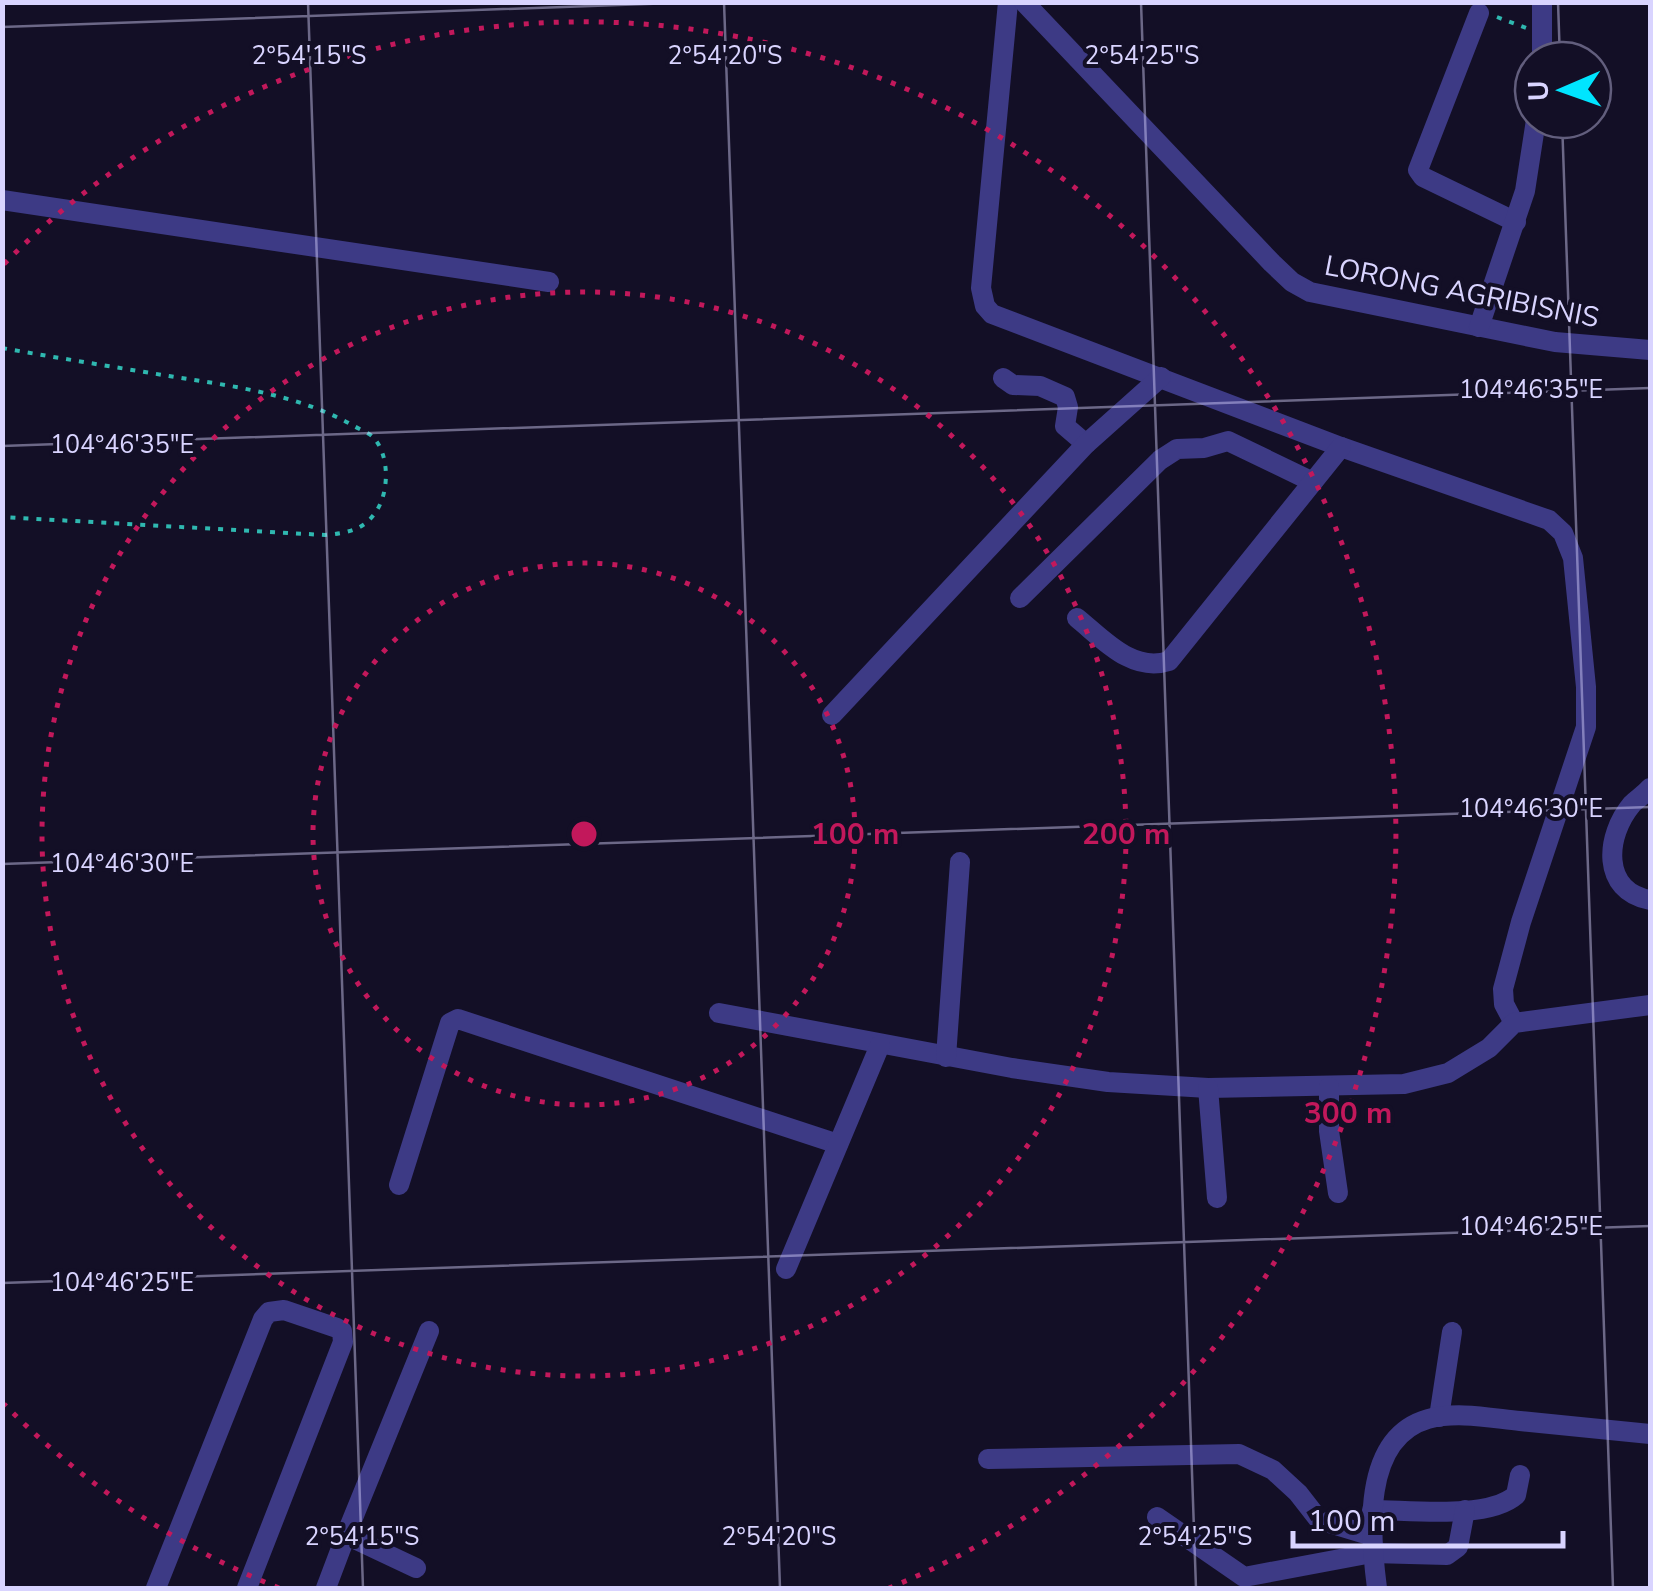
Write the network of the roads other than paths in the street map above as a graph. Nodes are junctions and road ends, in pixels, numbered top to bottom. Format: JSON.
{"nodes":[{"id":1,"x":1008,"y":2,"type":"edge"},
{"id":2,"x":1024,"y":2,"type":"edge"},
{"id":3,"x":1542,"y":2,"type":"edge"},
{"id":4,"x":1479,"y":13,"type":"road end"},
{"id":5,"x":1544,"y":40,"type":"edge"},
{"id":6,"x":1533,"y":140,"type":"edge"},
{"id":7,"x":2,"y":200,"type":"edge"},
{"id":8,"x":1516,"y":222,"type":"junction"},
{"id":9,"x":549,"y":282,"type":"dead end"},
{"id":10,"x":1479,"y":327,"type":"junction"},
{"id":11,"x":1650,"y":350,"type":"edge"},
{"id":12,"x":1003,"y":378,"type":"dead end"},
{"id":13,"x":1160,"y":378,"type":"junction"},
{"id":14,"x":1086,"y":444,"type":"junction"},
{"id":15,"x":1342,"y":447,"type":"junction"},
{"id":16,"x":1313,"y":482,"type":"junction"},
{"id":17,"x":1020,"y":598,"type":"dead end"},
{"id":18,"x":1077,"y":618,"type":"dead end"},
{"id":19,"x":832,"y":715,"type":"dead end"},
{"id":20,"x":1650,"y":788,"type":"edge"},
{"id":21,"x":960,"y":862,"type":"dead end"},
{"id":22,"x":1650,"y":900,"type":"edge"},
{"id":23,"x":1650,"y":1005,"type":"edge"},
{"id":24,"x":719,"y":1012,"type":"dead end"},
{"id":25,"x":1514,"y":1023,"type":"junction"},
{"id":26,"x":880,"y":1045,"type":"junction"},
{"id":27,"x":946,"y":1057,"type":"junction"},
{"id":28,"x":1329,"y":1087,"type":"junction"},
{"id":29,"x":1208,"y":1088,"type":"junction"},
{"id":30,"x":838,"y":1144,"type":"junction"},
{"id":31,"x":399,"y":1185,"type":"dead end"},
{"id":32,"x":1338,"y":1193,"type":"dead end"},
{"id":33,"x":1218,"y":1198,"type":"dead end"},
{"id":34,"x":786,"y":1268,"type":"dead end"},
{"id":35,"x":428,"y":1331,"type":"dead end"},
{"id":36,"x":1452,"y":1332,"type":"dead end"},
{"id":37,"x":1438,"y":1417,"type":"junction"},
{"id":38,"x":1650,"y":1434,"type":"edge"},
{"id":39,"x":988,"y":1459,"type":"dead end"},
{"id":40,"x":1520,"y":1475,"type":"dead end"},
{"id":41,"x":1372,"y":1510,"type":"junction"},
{"id":42,"x":1465,"y":1510,"type":"junction"},
{"id":43,"x":1157,"y":1517,"type":"dead end"},
{"id":44,"x":346,"y":1534,"type":"junction"},
{"id":45,"x":1372,"y":1545,"type":"junction"},
{"id":46,"x":416,"y":1568,"type":"dead end"},
{"id":47,"x":1244,"y":1583,"type":"edge"},
{"id":48,"x":156,"y":1588,"type":"edge"},
{"id":49,"x":247,"y":1588,"type":"edge"},
{"id":50,"x":326,"y":1588,"type":"edge"},
{"id":51,"x":1377,"y":1588,"type":"edge"}],
"edges":[{"from":1,"to":13,"type":"street"},
{"from":2,"to":10,"type":"street","name":"LORONG AGRIBISNIS"},
{"from":3,"to":5,"type":"street"},
{"from":4,"to":8,"type":"street"},
{"from":6,"to":8,"type":"street"},
{"from":7,"to":9,"type":"street"},
{"from":8,"to":10,"type":"street"},
{"from":10,"to":11,"type":"street","name":"LORONG AGRIBISNIS"},
{"from":12,"to":14,"type":"street"},
{"from":13,"to":14,"type":"street"},
{"from":13,"to":15,"type":"street"},
{"from":14,"to":19,"type":"street"},
{"from":15,"to":16,"type":"street"},
{"from":15,"to":25,"type":"street"},
{"from":16,"to":17,"type":"street"},
{"from":16,"to":18,"type":"street"},
{"from":20,"to":22,"type":"street"},
{"from":21,"to":27,"type":"street"},
{"from":23,"to":25,"type":"street"},
{"from":24,"to":26,"type":"street"},
{"from":25,"to":28,"type":"street"},
{"from":26,"to":27,"type":"street"},
{"from":26,"to":30,"type":"street"},
{"from":27,"to":29,"type":"street"},
{"from":28,"to":29,"type":"street"},
{"from":28,"to":32,"type":"street"},
{"from":29,"to":33,"type":"street"},
{"from":30,"to":31,"type":"street"},
{"from":30,"to":34,"type":"street"},
{"from":35,"to":44,"type":"street"},
{"from":36,"to":37,"type":"street"},
{"from":37,"to":38,"type":"street"},
{"from":37,"to":41,"type":"street"},
{"from":39,"to":45,"type":"street"},
{"from":40,"to":42,"type":"street"},
{"from":41,"to":42,"type":"street"},
{"from":41,"to":45,"type":"street"},
{"from":42,"to":45,"type":"street"},
{"from":43,"to":47,"type":"street"},
{"from":44,"to":46,"type":"street"},
{"from":44,"to":50,"type":"street"},
{"from":45,"to":47,"type":"street"},
{"from":45,"to":51,"type":"street"},
{"from":48,"to":49,"type":"street"}]}
